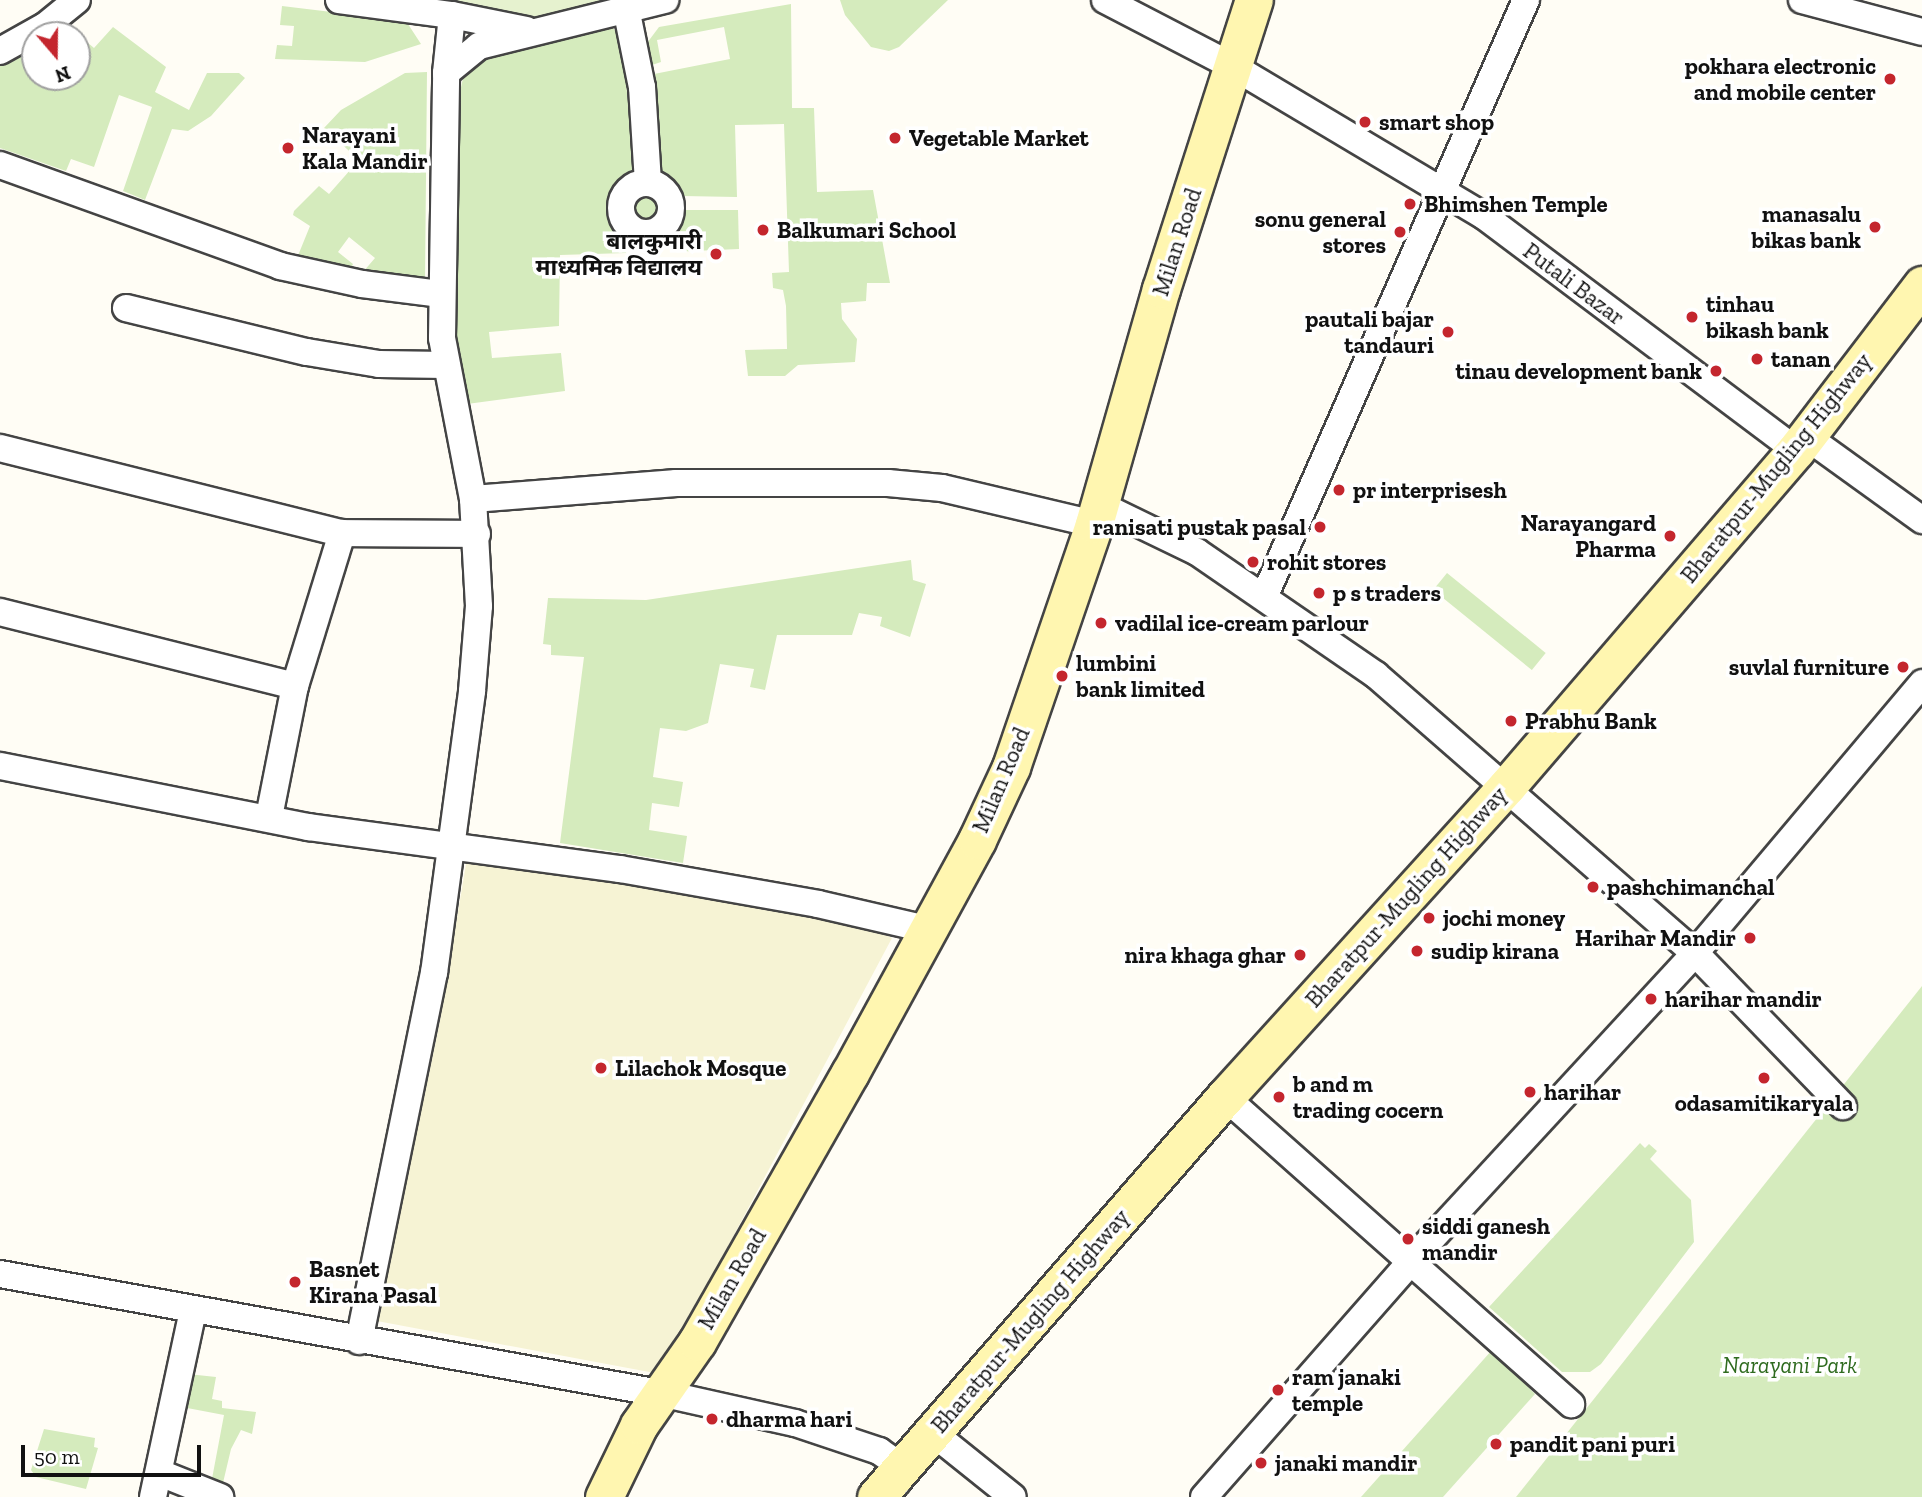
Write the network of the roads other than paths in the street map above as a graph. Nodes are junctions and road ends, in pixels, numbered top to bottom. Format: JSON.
{"nodes":[{"id":1,"x":77,"y":0,"type":"edge"},
{"id":2,"x":339,"y":0,"type":"edge"},
{"id":3,"x":666,"y":0,"type":"edge"},
{"id":4,"x":1105,"y":0,"type":"edge"},
{"id":5,"x":1254,"y":0,"type":"edge"},
{"id":6,"x":1526,"y":0,"type":"edge"},
{"id":7,"x":1802,"y":0,"type":"edge"},
{"id":8,"x":626,"y":8,"type":"junction"},
{"id":9,"x":452,"y":15,"type":"junction"},
{"id":10,"x":528,"y":31,"type":"junction"},
{"id":11,"x":1922,"y":32,"type":"edge"},
{"id":12,"x":0,"y":51,"type":"edge"},
{"id":13,"x":1234,"y":67,"type":"junction"},
{"id":14,"x":446,"y":73,"type":"junction"},
{"id":15,"x":0,"y":165,"type":"edge"},
{"id":16,"x":648,"y":183,"type":"dead end"},
{"id":17,"x":1443,"y":192,"type":"junction"},
{"id":18,"x":1922,"y":285,"type":"edge"},
{"id":19,"x":440,"y":294,"type":"junction"},
{"id":20,"x":126,"y":308,"type":"dead end"},
{"id":21,"x":446,"y":365,"type":"junction"},
{"id":22,"x":1802,"y":443,"type":"junction"},
{"id":23,"x":0,"y":448,"type":"edge"},
{"id":24,"x":473,"y":499,"type":"junction"},
{"id":25,"x":1097,"y":515,"type":"junction"},
{"id":26,"x":1922,"y":520,"type":"edge"},
{"id":27,"x":342,"y":533,"type":"junction"},
{"id":28,"x":477,"y":534,"type":"junction"},
{"id":29,"x":1265,"y":595,"type":"junction"},
{"id":30,"x":0,"y":612,"type":"edge"},
{"id":31,"x":1922,"y":683,"type":"edge"},
{"id":32,"x":295,"y":686,"type":"junction"},
{"id":33,"x":0,"y":766,"type":"edge"},
{"id":34,"x":1507,"y":786,"type":"junction"},
{"id":35,"x":269,"y":817,"type":"junction"},
{"id":36,"x":451,"y":848,"type":"junction"},
{"id":37,"x":926,"y":929,"type":"junction"},
{"id":38,"x":1695,"y":953,"type":"junction"},
{"id":39,"x":1225,"y":1097,"type":"junction"},
{"id":40,"x":1843,"y":1106,"type":"dead end"},
{"id":41,"x":1411,"y":1261,"type":"junction"},
{"id":42,"x":0,"y":1274,"type":"edge"},
{"id":43,"x":193,"y":1310,"type":"junction"},
{"id":44,"x":359,"y":1341,"type":"junction"},
{"id":45,"x":665,"y":1394,"type":"junction"},
{"id":46,"x":1571,"y":1404,"type":"dead end"},
{"id":47,"x":933,"y":1433,"type":"junction"},
{"id":48,"x":897,"y":1483,"type":"edge"},
{"id":49,"x":156,"y":1485,"type":"edge"},
{"id":50,"x":220,"y":1497,"type":"edge"},
{"id":51,"x":604,"y":1497,"type":"edge"},
{"id":52,"x":876,"y":1497,"type":"edge"},
{"id":53,"x":1013,"y":1497,"type":"edge"},
{"id":54,"x":1204,"y":1497,"type":"edge"}],
"edges":[{"from":1,"to":12,"type":"street"},
{"from":2,"to":9,"type":"street"},
{"from":3,"to":8,"type":"street"},
{"from":4,"to":13,"type":"street","name":"Putali Bazar"},
{"from":5,"to":13,"type":"street","name":"Milan Road"},
{"from":6,"to":17,"type":"street"},
{"from":7,"to":11,"type":"street"},
{"from":8,"to":10,"type":"street"},
{"from":8,"to":16,"type":"street"},
{"from":9,"to":10,"type":"street"},
{"from":9,"to":14,"type":"street"},
{"from":10,"to":14,"type":"street"},
{"from":13,"to":17,"type":"street","name":"Putali Bazar"},
{"from":13,"to":25,"type":"street","name":"Milan Road"},
{"from":14,"to":19,"type":"street"},
{"from":15,"to":19,"type":"street"},
{"from":17,"to":22,"type":"street","name":"Putali Bazar"},
{"from":17,"to":29,"type":"street"},
{"from":18,"to":22,"type":"street","name":"Bharatpur-Mugling Highway"},
{"from":19,"to":21,"type":"street"},
{"from":20,"to":21,"type":"street"},
{"from":21,"to":24,"type":"street"},
{"from":22,"to":26,"type":"street","name":"Putali Bazar"},
{"from":22,"to":34,"type":"street","name":"Bharatpur-Mugling Highway"},
{"from":23,"to":27,"type":"street"},
{"from":24,"to":25,"type":"street"},
{"from":24,"to":28,"type":"street"},
{"from":25,"to":29,"type":"street"},
{"from":25,"to":37,"type":"street","name":"Milan Road"},
{"from":27,"to":28,"type":"street"},
{"from":27,"to":32,"type":"street"},
{"from":28,"to":36,"type":"street"},
{"from":29,"to":34,"type":"street"},
{"from":30,"to":32,"type":"street"},
{"from":31,"to":38,"type":"street"},
{"from":32,"to":35,"type":"street"},
{"from":33,"to":35,"type":"street"},
{"from":34,"to":38,"type":"street"},
{"from":34,"to":39,"type":"street","name":"Bharatpur-Mugling Highway"},
{"from":35,"to":36,"type":"street"},
{"from":36,"to":37,"type":"street"},
{"from":36,"to":44,"type":"street"},
{"from":37,"to":45,"type":"street","name":"Milan Road"},
{"from":38,"to":40,"type":"street"},
{"from":38,"to":41,"type":"street"},
{"from":39,"to":41,"type":"street"},
{"from":39,"to":47,"type":"street","name":"Bharatpur-Mugling Highway"},
{"from":41,"to":46,"type":"street"},
{"from":41,"to":54,"type":"street"},
{"from":42,"to":43,"type":"street"},
{"from":43,"to":44,"type":"street"},
{"from":43,"to":49,"type":"street"},
{"from":44,"to":45,"type":"street"},
{"from":45,"to":48,"type":"street"},
{"from":45,"to":51,"type":"street","name":"Milan Road"},
{"from":47,"to":48,"type":"street","name":"Bharatpur-Mugling Highway"},
{"from":47,"to":53,"type":"street"},
{"from":48,"to":52,"type":"street","name":"Bharatpur-Mugling Highway"},
{"from":49,"to":50,"type":"street"}]}
